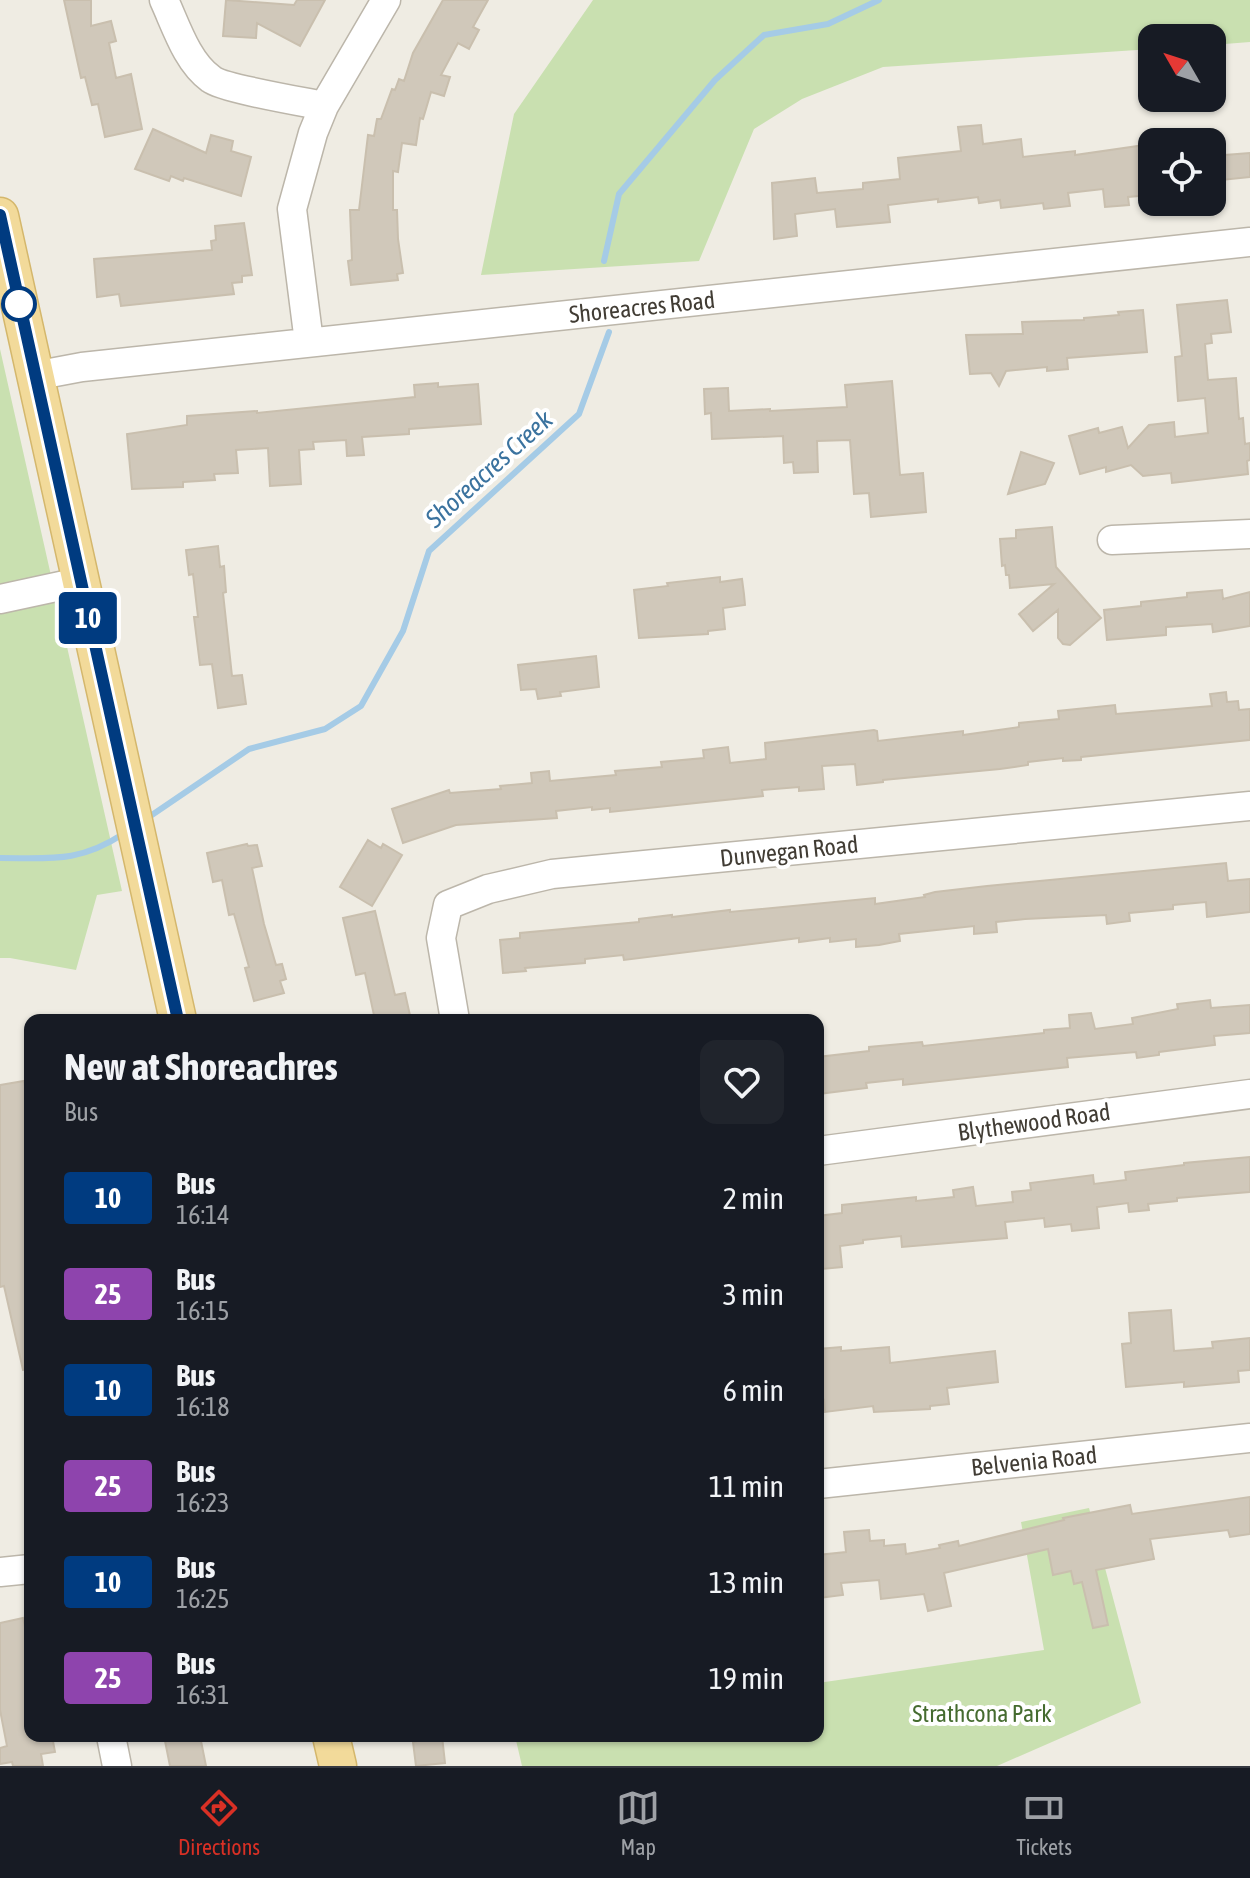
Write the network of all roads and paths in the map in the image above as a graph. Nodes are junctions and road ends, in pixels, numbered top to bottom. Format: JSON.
{"nodes":[{"id":1,"x":164,"y":0,"type":"edge"},
{"id":2,"x":386,"y":0,"type":"edge"},
{"id":3,"x":324,"y":106,"type":"junction"},
{"id":4,"x":0,"y":216,"type":"edge"},
{"id":5,"x":1250,"y":242,"type":"edge"},
{"id":6,"x":309,"y":342,"type":"junction"},
{"id":7,"x":34,"y":376,"type":"junction"},
{"id":8,"x":1250,"y":534,"type":"edge"},
{"id":9,"x":1112,"y":540,"type":"dead end"},
{"id":10,"x":79,"y":582,"type":"junction"},
{"id":11,"x":0,"y":599,"type":"edge"},
{"id":12,"x":1250,"y":806,"type":"edge"},
{"id":13,"x":177,"y":1014,"type":"edge"},
{"id":14,"x":454,"y":1014,"type":"edge"},
{"id":15,"x":1250,"y":1094,"type":"edge"},
{"id":16,"x":824,"y":1150,"type":"edge"},
{"id":17,"x":1250,"y":1438,"type":"edge"},
{"id":18,"x":824,"y":1483,"type":"edge"},
{"id":19,"x":24,"y":1570,"type":"edge"},
{"id":20,"x":0,"y":1572,"type":"edge"},
{"id":21,"x":112,"y":1742,"type":"edge"},
{"id":22,"x":332,"y":1742,"type":"edge"},
{"id":23,"x":117,"y":1766,"type":"edge"},
{"id":24,"x":338,"y":1766,"type":"edge"}],
"edges":[{"from":1,"to":3,"type":"street"},
{"from":2,"to":3,"type":"street"},
{"from":3,"to":6,"type":"street"},
{"from":4,"to":7,"type":"main road"},
{"from":5,"to":6,"type":"street","name":"Shoreacres Road"},
{"from":6,"to":7,"type":"street","name":"Shoreacres Road"},
{"from":7,"to":10,"type":"main road"},
{"from":8,"to":9,"type":"street"},
{"from":10,"to":11,"type":"street"},
{"from":10,"to":13,"type":"main road"},
{"from":12,"to":14,"type":"street","name":"Dunvegan Road"},
{"from":15,"to":16,"type":"street","name":"Blythewood Road"},
{"from":17,"to":18,"type":"street","name":"Belvenia Road"},
{"from":19,"to":20,"type":"street"},
{"from":21,"to":23,"type":"street"},
{"from":22,"to":24,"type":"main road"}]}
